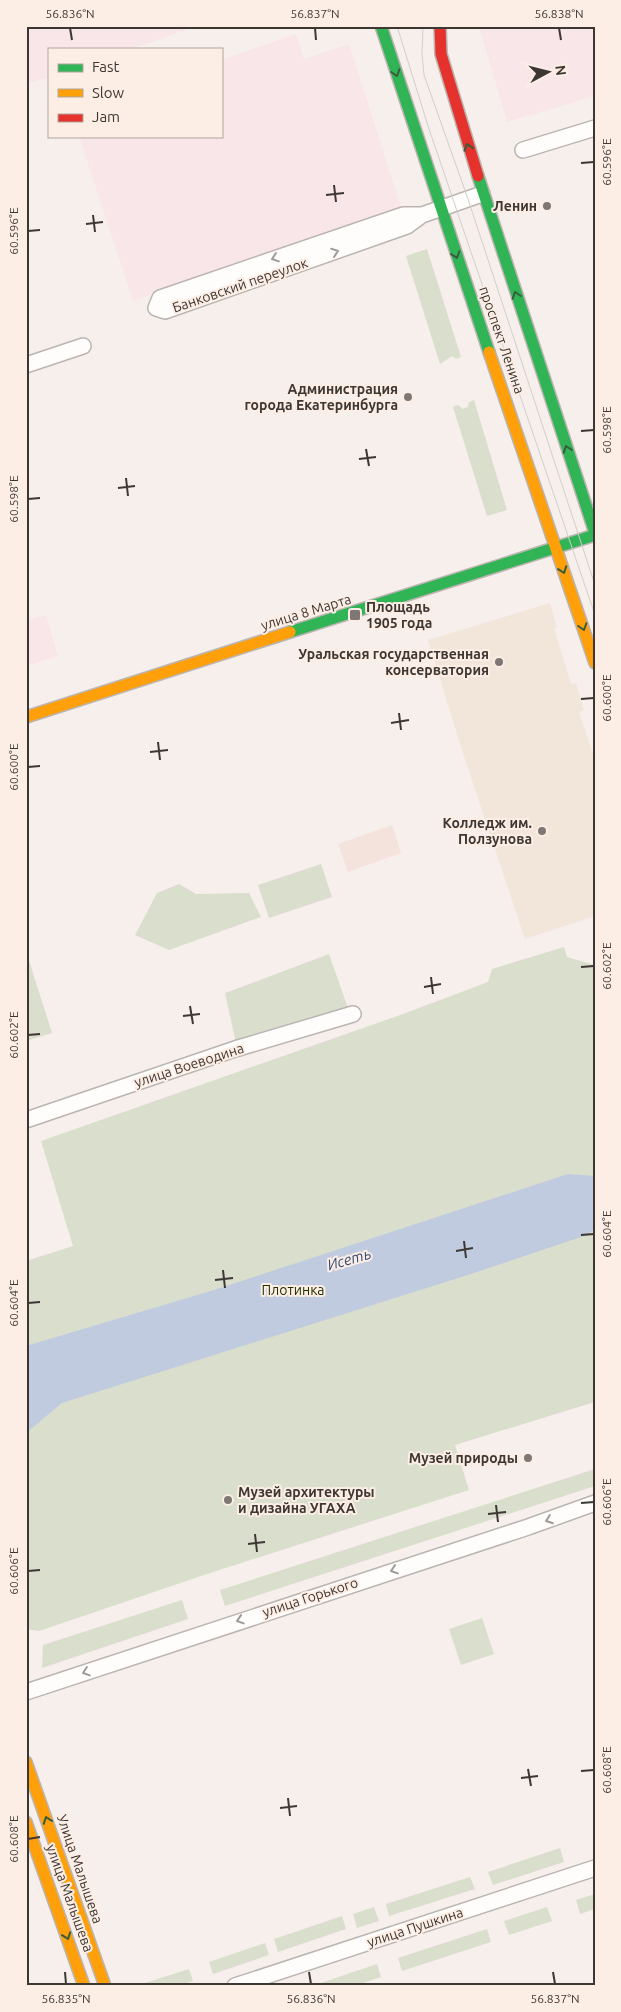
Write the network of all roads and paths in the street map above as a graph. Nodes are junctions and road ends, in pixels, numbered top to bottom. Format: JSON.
{"nodes":[{"id":1,"x":382,"y":26,"type":"edge"},
{"id":2,"x":440,"y":26,"type":"edge"},
{"id":3,"x":595,"y":128,"type":"edge"},
{"id":4,"x":523,"y":150,"type":"dead end"},
{"id":5,"x":482,"y":194,"type":"junction"},
{"id":6,"x":440,"y":208,"type":"junction"},
{"id":7,"x":422,"y":215,"type":"junction"},
{"id":8,"x":83,"y":346,"type":"dead end"},
{"id":9,"x":26,"y":364,"type":"edge"},
{"id":10,"x":595,"y":534,"type":"edge"},
{"id":11,"x":556,"y":548,"type":"junction"},
{"id":12,"x":595,"y":663,"type":"edge"},
{"id":13,"x":26,"y":717,"type":"edge"},
{"id":14,"x":353,"y":1014,"type":"dead end"},
{"id":15,"x":26,"y":1120,"type":"edge"},
{"id":16,"x":595,"y":1503,"type":"edge"},
{"id":17,"x":26,"y":1692,"type":"edge"},
{"id":18,"x":26,"y":1762,"type":"edge"},
{"id":19,"x":26,"y":1822,"type":"edge"},
{"id":20,"x":595,"y":1868,"type":"edge"},
{"id":21,"x":84,"y":1986,"type":"edge"},
{"id":22,"x":105,"y":1986,"type":"edge"},
{"id":23,"x":236,"y":1986,"type":"edge"}],
"edges":[{"from":1,"to":6,"type":"main road","name":"проспект Ленина","one_way":true},
{"from":5,"to":2,"type":"main road","name":"проспект Ленина","one_way":true},
{"from":3,"to":4,"type":"street"},
{"from":5,"to":6,"type":"street","name":"Банковский переулок"},
{"from":10,"to":5,"type":"main road","name":"проспект Ленина","one_way":true},
{"from":6,"to":7,"type":"street","name":"Банковский переулок"},
{"from":6,"to":11,"type":"main road","name":"проспект Ленина","one_way":true},
{"from":7,"to":7,"type":"street","name":"Банковский переулок","one_way":true},
{"from":8,"to":9,"type":"street"},
{"from":10,"to":11,"type":"main road","name":"улица 8 Марта"},
{"from":11,"to":12,"type":"main road","name":"проспект Ленина","one_way":true},
{"from":11,"to":13,"type":"main road","name":"улица 8 Марта"},
{"from":14,"to":15,"type":"street","name":"улица Воеводина"},
{"from":16,"to":17,"type":"street","name":"улица Горького","one_way":true},
{"from":22,"to":18,"type":"main road","name":"Улица Малышева","one_way":true},
{"from":19,"to":21,"type":"main road","name":"улица Малышева","one_way":true},
{"from":20,"to":23,"type":"street","name":"улица Пушкина"}]}
